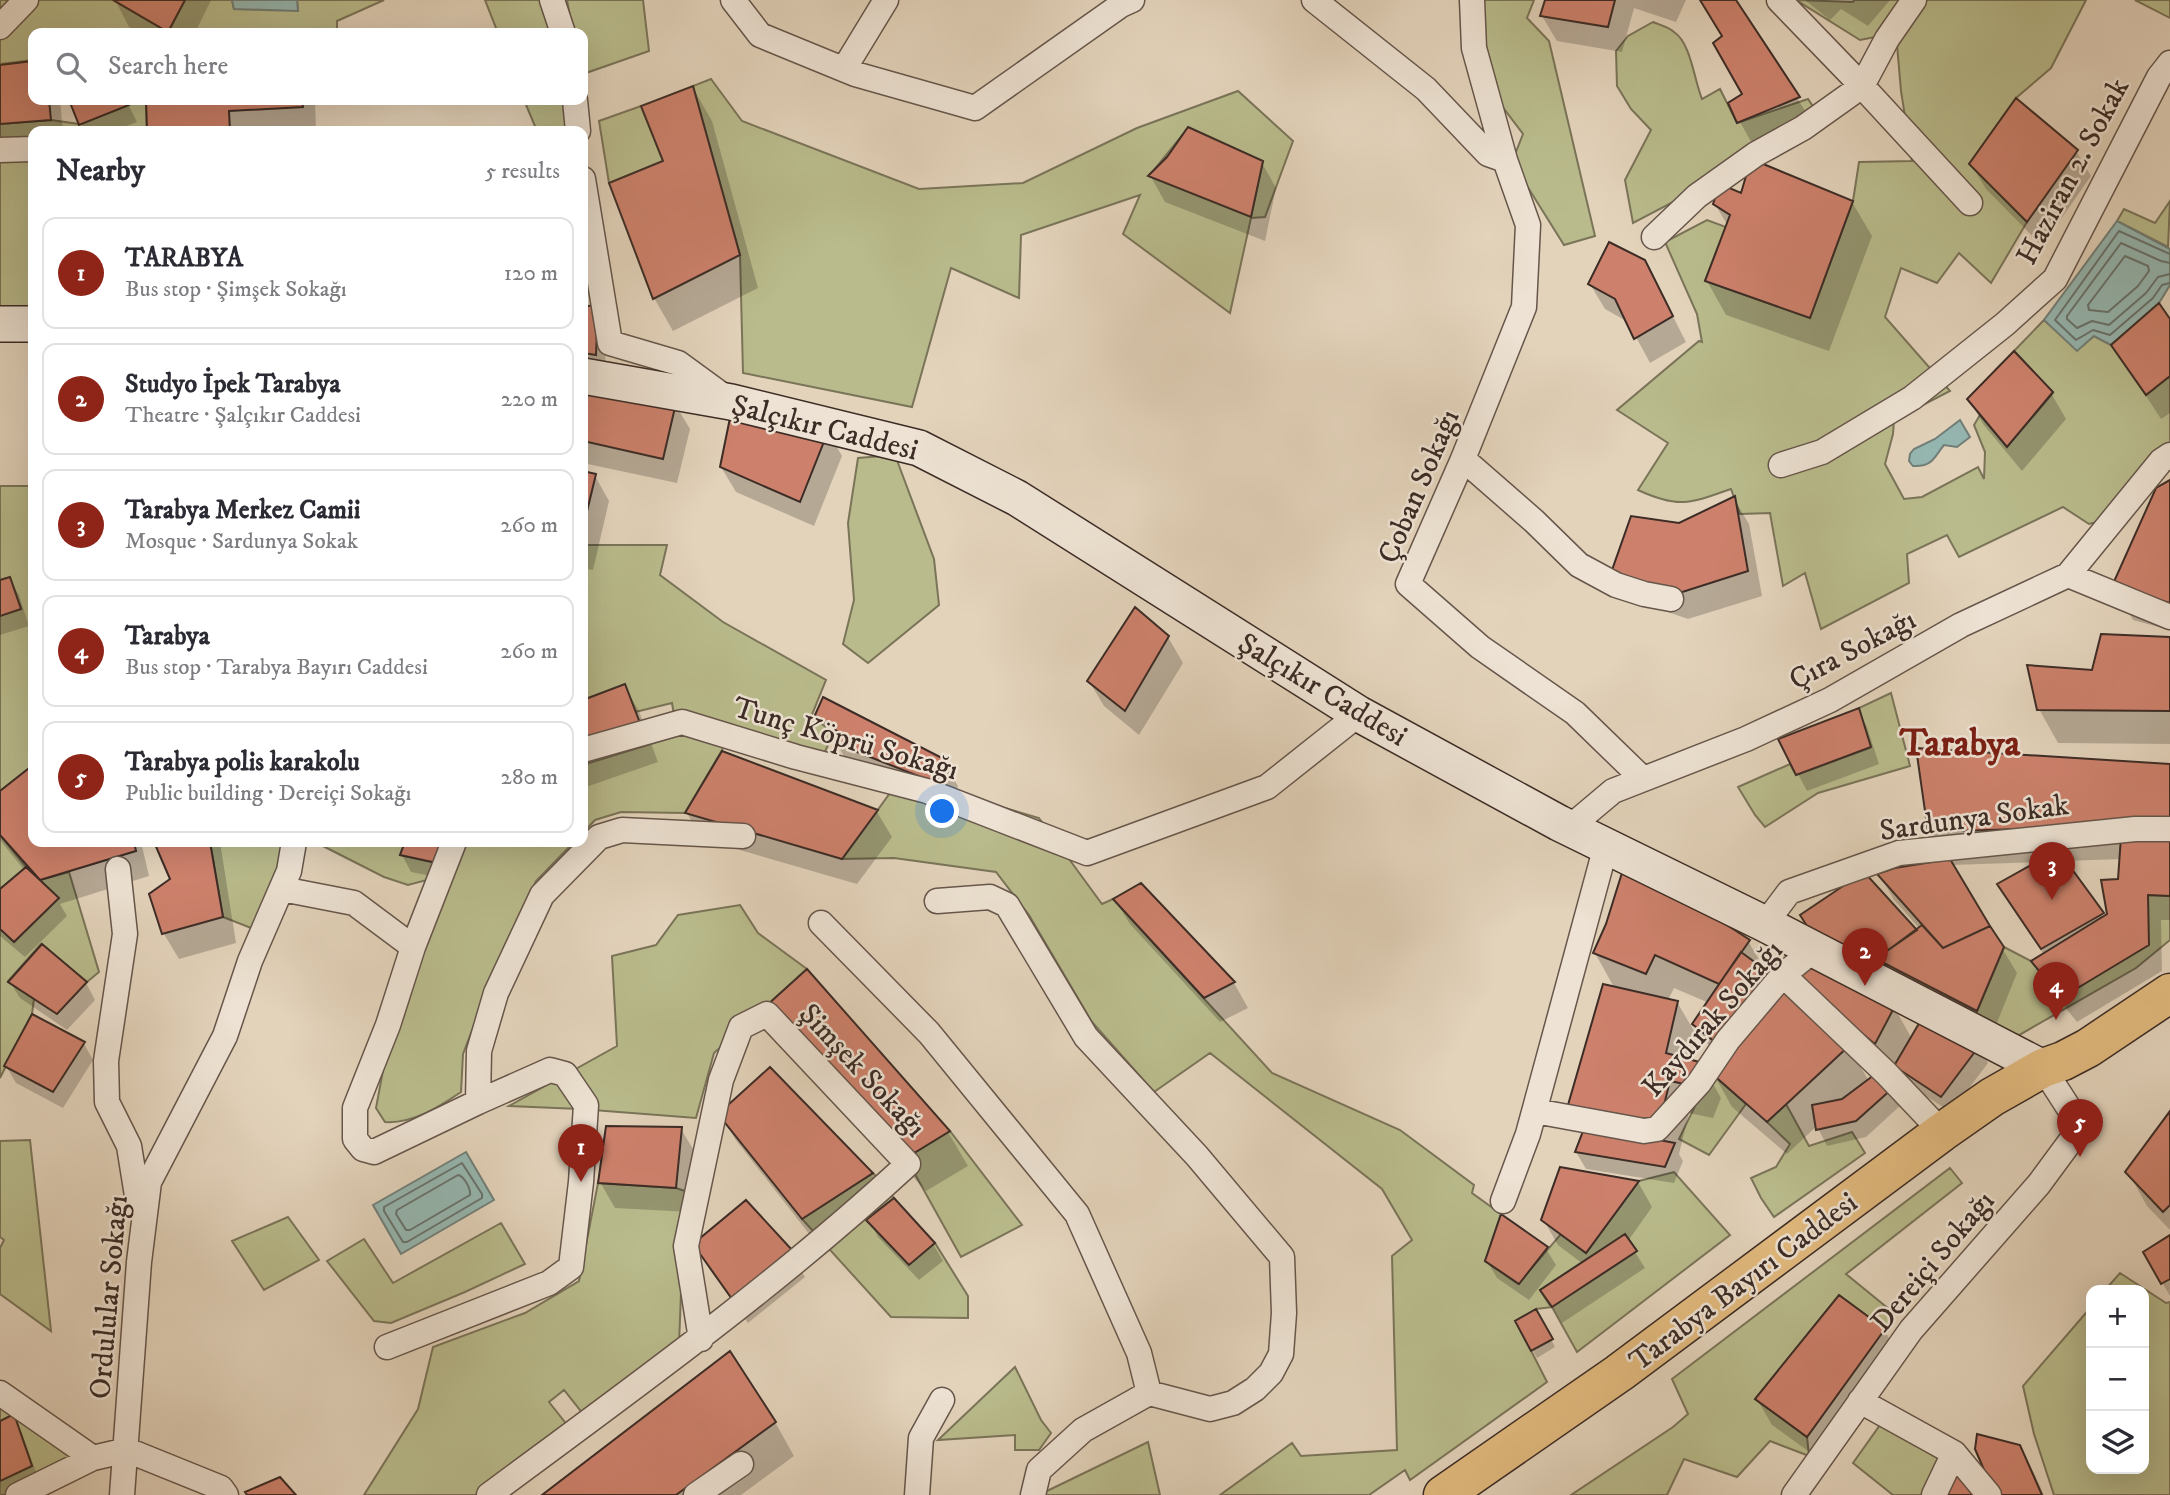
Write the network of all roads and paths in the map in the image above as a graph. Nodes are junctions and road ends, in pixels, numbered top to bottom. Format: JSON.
{"nodes":[{"id":1,"x":26,"y":0,"type":"edge"},
{"id":2,"x":552,"y":0,"type":"edge"},
{"id":3,"x":733,"y":0,"type":"edge"},
{"id":4,"x":886,"y":0,"type":"edge"},
{"id":5,"x":1132,"y":0,"type":"edge"},
{"id":6,"x":1314,"y":0,"type":"edge"},
{"id":7,"x":1472,"y":0,"type":"edge"},
{"id":8,"x":1779,"y":0,"type":"edge"},
{"id":9,"x":1914,"y":0,"type":"edge"},
{"id":10,"x":0,"y":27,"type":"edge"},
{"id":11,"x":561,"y":28,"type":"edge"},
{"id":12,"x":2170,"y":63,"type":"edge"},
{"id":13,"x":844,"y":69,"type":"junction"},
{"id":14,"x":1862,"y":86,"type":"junction"},
{"id":15,"x":575,"y":105,"type":"edge"},
{"id":16,"x":578,"y":126,"type":"edge"},
{"id":17,"x":28,"y":149,"type":"edge"},
{"id":18,"x":0,"y":150,"type":"edge"},
{"id":19,"x":1505,"y":160,"type":"junction"},
{"id":20,"x":1970,"y":202,"type":"dead end"},
{"id":21,"x":588,"y":209,"type":"edge"},
{"id":22,"x":1654,"y":237,"type":"dead end"},
{"id":23,"x":0,"y":324,"type":"edge"},
{"id":24,"x":28,"y":324,"type":"edge"},
{"id":25,"x":588,"y":377,"type":"edge"},
{"id":26,"x":731,"y":402,"type":"junction"},
{"id":27,"x":2170,"y":455,"type":"edge"},
{"id":28,"x":1463,"y":459,"type":"junction"},
{"id":29,"x":1781,"y":465,"type":"dead end"},
{"id":30,"x":2068,"y":575,"type":"junction"},
{"id":31,"x":1671,"y":598,"type":"dead end"},
{"id":32,"x":2170,"y":617,"type":"edge"},
{"id":33,"x":1359,"y":714,"type":"junction"},
{"id":34,"x":588,"y":749,"type":"edge"},
{"id":35,"x":1643,"y":779,"type":"junction"},
{"id":36,"x":1569,"y":828,"type":"junction"},
{"id":37,"x":2170,"y":829,"type":"edge"},
{"id":38,"x":743,"y":836,"type":"dead end"},
{"id":39,"x":1606,"y":846,"type":"junction"},
{"id":40,"x":293,"y":847,"type":"edge"},
{"id":41,"x":452,"y":847,"type":"edge"},
{"id":42,"x":118,"y":869,"type":"dead end"},
{"id":43,"x":282,"y":888,"type":"junction"},
{"id":44,"x":937,"y":901,"type":"dead end"},
{"id":45,"x":821,"y":923,"type":"dead end"},
{"id":46,"x":1765,"y":924,"type":"junction"},
{"id":47,"x":414,"y":947,"type":"junction"},
{"id":48,"x":1814,"y":950,"type":"junction"},
{"id":49,"x":2170,"y":963,"type":"edge"},
{"id":50,"x":1783,"y":975,"type":"junction"},
{"id":51,"x":2170,"y":993,"type":"edge"},
{"id":52,"x":2043,"y":1068,"type":"junction"},
{"id":53,"x":478,"y":1102,"type":"junction"},
{"id":54,"x":1535,"y":1111,"type":"junction"},
{"id":55,"x":1941,"y":1132,"type":"junction"},
{"id":56,"x":1503,"y":1201,"type":"dead end"},
{"id":57,"x":143,"y":1233,"type":"junction"},
{"id":58,"x":701,"y":1339,"type":"junction"},
{"id":59,"x":387,"y":1347,"type":"dead end"},
{"id":60,"x":0,"y":1393,"type":"edge"},
{"id":61,"x":1149,"y":1393,"type":"junction"},
{"id":62,"x":942,"y":1400,"type":"dead end"},
{"id":63,"x":1860,"y":1401,"type":"junction"},
{"id":64,"x":127,"y":1450,"type":"junction"},
{"id":65,"x":1954,"y":1453,"type":"junction"},
{"id":66,"x":93,"y":1458,"type":"junction"},
{"id":67,"x":741,"y":1464,"type":"dead end"},
{"id":68,"x":18,"y":1495,"type":"edge"},
{"id":69,"x":121,"y":1495,"type":"edge"},
{"id":70,"x":226,"y":1495,"type":"edge"},
{"id":71,"x":489,"y":1495,"type":"edge"},
{"id":72,"x":696,"y":1495,"type":"edge"},
{"id":73,"x":917,"y":1495,"type":"edge"},
{"id":74,"x":1033,"y":1495,"type":"edge"},
{"id":75,"x":1443,"y":1495,"type":"edge"},
{"id":76,"x":1794,"y":1495,"type":"edge"},
{"id":77,"x":1934,"y":1495,"type":"edge"},
{"id":78,"x":1989,"y":1495,"type":"edge"}],
"edges":[{"from":1,"to":10,"type":"street"},
{"from":2,"to":11,"type":"street"},
{"from":3,"to":13,"type":"street"},
{"from":4,"to":13,"type":"street"},
{"from":5,"to":13,"type":"street"},
{"from":6,"to":19,"type":"street"},
{"from":7,"to":19,"type":"street","name":"Çoban Sokağı"},
{"from":8,"to":14,"type":"street"},
{"from":9,"to":14,"type":"street"},
{"from":12,"to":29,"type":"street","name":"Haziran 2. Sokak"},
{"from":14,"to":20,"type":"street"},
{"from":14,"to":22,"type":"street"},
{"from":15,"to":16,"type":"street"},
{"from":17,"to":18,"type":"street"},
{"from":19,"to":28,"type":"street","name":"Çoban Sokağı"},
{"from":21,"to":26,"type":"street"},
{"from":23,"to":24,"type":"main road"},
{"from":25,"to":26,"type":"main road","name":"Şalçıkır Caddesi"},
{"from":26,"to":33,"type":"main road","name":"Şalçıkır Caddesi"},
{"from":27,"to":30,"type":"street"},
{"from":28,"to":31,"type":"street"},
{"from":28,"to":35,"type":"street","name":"Çoban Sokağı"},
{"from":30,"to":32,"type":"street"},
{"from":30,"to":35,"type":"street","name":"Çıra Sokağı"},
{"from":33,"to":34,"type":"street","name":"Tunç Köprü Sokağı"},
{"from":33,"to":36,"type":"main road","name":"Şalçıkır Caddesi"},
{"from":35,"to":36,"type":"street","name":"Çıra Sokağı"},
{"from":36,"to":39,"type":"main road","name":"Şalçıkır Caddesi"},
{"from":37,"to":46,"type":"street","name":"Sardunya Sokak"},
{"from":38,"to":53,"type":"street"},
{"from":39,"to":46,"type":"main road","name":"Şalçıkır Caddesi"},
{"from":39,"to":54,"type":"street"},
{"from":40,"to":43,"type":"street","name":"Ordulular Sokağı"},
{"from":41,"to":47,"type":"street"},
{"from":42,"to":57,"type":"street"},
{"from":43,"to":47,"type":"street"},
{"from":43,"to":57,"type":"street","name":"Ordulular Sokağı"},
{"from":44,"to":61,"type":"street"},
{"from":45,"to":61,"type":"street"},
{"from":46,"to":48,"type":"main road","name":"Şalçıkır Caddesi"},
{"from":47,"to":53,"type":"street"},
{"from":48,"to":50,"type":"street","name":"Kaydırak Sokağı"},
{"from":48,"to":52,"type":"main road","name":"Şalçıkır Caddesi"},
{"from":49,"to":52,"type":"main road","name":"Tarabya Bayırı Caddesi"},
{"from":50,"to":54,"type":"street","name":"Kaydırak Sokağı"},
{"from":50,"to":55,"type":"street"},
{"from":51,"to":52,"type":"main road","name":"Tarabya Bayırı Caddesi"},
{"from":52,"to":55,"type":"main road","name":"Tarabya Bayırı Caddesi"},
{"from":52,"to":63,"type":"street","name":"Dereiçi Sokağı"},
{"from":53,"to":59,"type":"street"},
{"from":54,"to":56,"type":"street"},
{"from":55,"to":75,"type":"main road","name":"Tarabya Bayırı Caddesi"},
{"from":57,"to":64,"type":"street","name":"Ordulular Sokağı"},
{"from":58,"to":58,"type":"street","name":"Şimşek Sokağı"},
{"from":58,"to":71,"type":"street","name":"Şimşek Sokağı"},
{"from":60,"to":66,"type":"street"},
{"from":61,"to":74,"type":"street"},
{"from":62,"to":73,"type":"street"},
{"from":63,"to":65,"type":"street"},
{"from":63,"to":76,"type":"street","name":"Dereiçi Sokağı"},
{"from":64,"to":66,"type":"street"},
{"from":64,"to":69,"type":"street","name":"Ordulular Sokağı"},
{"from":64,"to":70,"type":"street"},
{"from":65,"to":77,"type":"street"},
{"from":65,"to":78,"type":"street"},
{"from":66,"to":68,"type":"street"},
{"from":67,"to":72,"type":"street"}]}
